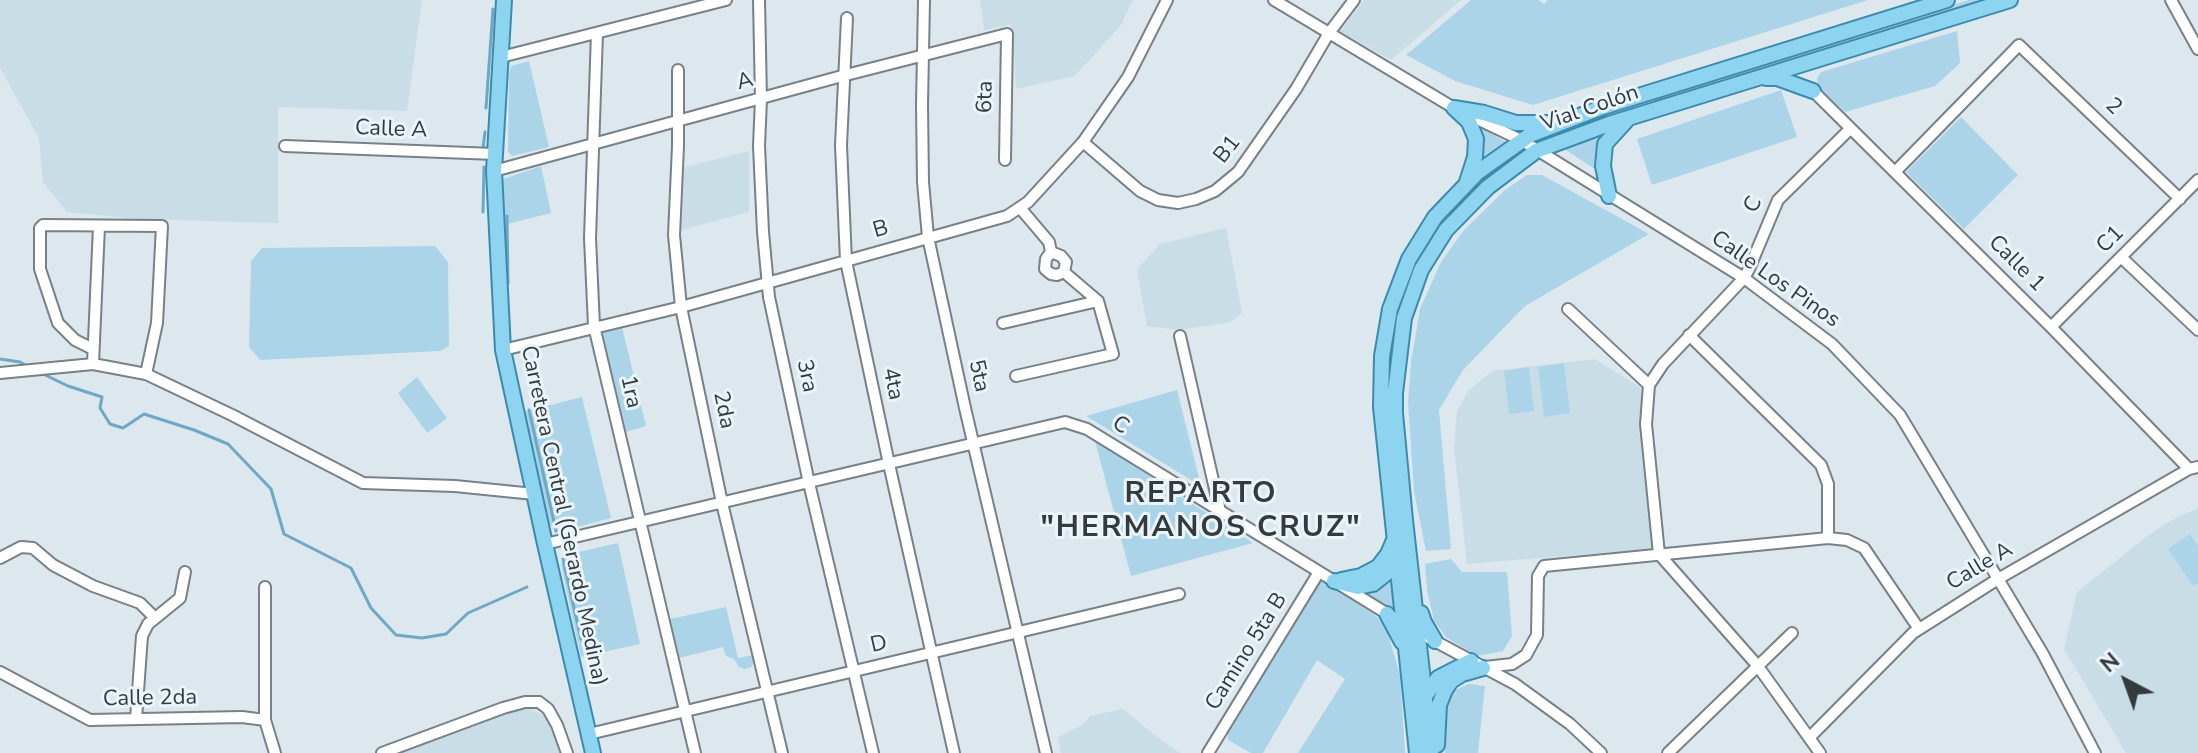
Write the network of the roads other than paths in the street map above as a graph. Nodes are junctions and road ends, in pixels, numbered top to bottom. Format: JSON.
{"nodes":[{"id":1,"x":504,"y":0,"type":"edge"},
{"id":2,"x":726,"y":0,"type":"edge"},
{"id":3,"x":759,"y":0,"type":"edge"},
{"id":4,"x":924,"y":0,"type":"edge"},
{"id":5,"x":1167,"y":0,"type":"edge"},
{"id":6,"x":1274,"y":0,"type":"edge"},
{"id":7,"x":1354,"y":0,"type":"edge"},
{"id":8,"x":1947,"y":0,"type":"edge"},
{"id":9,"x":2010,"y":0,"type":"edge"},
{"id":10,"x":2171,"y":0,"type":"edge"},
{"id":11,"x":847,"y":18,"type":"dead end"},
{"id":12,"x":597,"y":33,"type":"junction"},
{"id":13,"x":1329,"y":33,"type":"junction"},
{"id":14,"x":1007,"y":34,"type":"joint"},
{"id":15,"x":2198,"y":49,"type":"edge"},
{"id":16,"x":1834,"y":53,"type":"junction"},
{"id":17,"x":924,"y":55,"type":"junction"},
{"id":18,"x":501,"y":57,"type":"junction"},
{"id":19,"x":678,"y":70,"type":"dead end"},
{"id":20,"x":842,"y":76,"type":"junction"},
{"id":21,"x":1757,"y":77,"type":"junction"},
{"id":22,"x":1813,"y":91,"type":"junction"},
{"id":23,"x":761,"y":99,"type":"junction"},
{"id":24,"x":1454,"y":108,"type":"junction"},
{"id":25,"x":1631,"y":117,"type":"junction"},
{"id":26,"x":679,"y":121,"type":"junction"},
{"id":27,"x":1558,"y":123,"type":"junction"},
{"id":28,"x":1850,"y":129,"type":"junction"},
{"id":29,"x":1521,"y":140,"type":"junction"},
{"id":30,"x":1083,"y":142,"type":"junction"},
{"id":31,"x":594,"y":144,"type":"junction"},
{"id":32,"x":285,"y":146,"type":"dead end"},
{"id":33,"x":1536,"y":151,"type":"junction"},
{"id":34,"x":495,"y":154,"type":"junction"},
{"id":35,"x":1005,"y":160,"type":"dead end"},
{"id":36,"x":494,"y":171,"type":"junction"},
{"id":37,"x":1895,"y":172,"type":"junction"},
{"id":38,"x":2198,"y":180,"type":"edge"},
{"id":39,"x":1466,"y":184,"type":"junction"},
{"id":40,"x":1609,"y":196,"type":"junction"},
{"id":41,"x":2180,"y":199,"type":"junction"},
{"id":42,"x":1021,"y":209,"type":"junction"},
{"id":43,"x":99,"y":226,"type":"junction"},
{"id":44,"x":928,"y":237,"type":"junction"},
{"id":45,"x":1051,"y":252,"type":"junction"},
{"id":46,"x":2122,"y":258,"type":"junction"},
{"id":47,"x":846,"y":261,"type":"junction"},
{"id":48,"x":1064,"y":272,"type":"junction"},
{"id":49,"x":1744,"y":278,"type":"junction"},
{"id":50,"x":768,"y":283,"type":"junction"},
{"id":51,"x":1098,"y":301,"type":"junction"},
{"id":52,"x":681,"y":307,"type":"junction"},
{"id":53,"x":1568,"y":309,"type":"dead end"},
{"id":54,"x":1003,"y":323,"type":"dead end"},
{"id":55,"x":594,"y":326,"type":"junction"},
{"id":56,"x":2051,"y":327,"type":"junction"},
{"id":57,"x":2198,"y":330,"type":"edge"},
{"id":58,"x":1689,"y":335,"type":"junction"},
{"id":59,"x":1180,"y":336,"type":"dead end"},
{"id":60,"x":93,"y":349,"type":"junction"},
{"id":61,"x":503,"y":350,"type":"junction"},
{"id":62,"x":93,"y":364,"type":"junction"},
{"id":63,"x":0,"y":373,"type":"edge"},
{"id":64,"x":146,"y":374,"type":"junction"},
{"id":65,"x":1016,"y":376,"type":"dead end"},
{"id":66,"x":1649,"y":385,"type":"junction"},
{"id":67,"x":975,"y":444,"type":"junction"},
{"id":68,"x":889,"y":464,"type":"junction"},
{"id":69,"x":2194,"y":468,"type":"edge"},
{"id":70,"x":809,"y":483,"type":"junction"},
{"id":71,"x":534,"y":494,"type":"junction"},
{"id":72,"x":722,"y":503,"type":"junction"},
{"id":73,"x":1220,"y":511,"type":"junction"},
{"id":74,"x":640,"y":523,"type":"junction"},
{"id":75,"x":1828,"y":538,"type":"junction"},
{"id":76,"x":1394,"y":539,"type":"junction"},
{"id":77,"x":545,"y":544,"type":"junction"},
{"id":78,"x":1409,"y":547,"type":"junction"},
{"id":79,"x":1659,"y":554,"type":"junction"},
{"id":80,"x":0,"y":558,"type":"edge"},
{"id":81,"x":1397,"y":560,"type":"junction"},
{"id":82,"x":185,"y":572,"type":"dead end"},
{"id":83,"x":1319,"y":572,"type":"junction"},
{"id":84,"x":1998,"y":579,"type":"junction"},
{"id":85,"x":1334,"y":581,"type":"junction"},
{"id":86,"x":1413,"y":581,"type":"junction"},
{"id":87,"x":265,"y":587,"type":"dead end"},
{"id":88,"x":1179,"y":594,"type":"dead end"},
{"id":89,"x":1387,"y":614,"type":"junction"},
{"id":90,"x":155,"y":618,"type":"junction"},
{"id":91,"x":1404,"y":623,"type":"junction"},
{"id":92,"x":1919,"y":629,"type":"junction"},
{"id":93,"x":1017,"y":632,"type":"junction"},
{"id":94,"x":1419,"y":632,"type":"junction"},
{"id":95,"x":1792,"y":633,"type":"dead end"},
{"id":96,"x":1435,"y":641,"type":"junction"},
{"id":97,"x":933,"y":653,"type":"junction"},
{"id":98,"x":1408,"y":656,"type":"junction"},
{"id":99,"x":1477,"y":664,"type":"junction"},
{"id":100,"x":1757,"y":665,"type":"junction"},
{"id":101,"x":0,"y":672,"type":"edge"},
{"id":102,"x":853,"y":672,"type":"junction"},
{"id":103,"x":767,"y":692,"type":"junction"},
{"id":104,"x":1425,"y":696,"type":"junction"},
{"id":105,"x":685,"y":712,"type":"junction"},
{"id":106,"x":1413,"y":713,"type":"junction"},
{"id":107,"x":136,"y":719,"type":"junction"},
{"id":108,"x":265,"y":720,"type":"junction"},
{"id":109,"x":589,"y":734,"type":"junction"},
{"id":110,"x":1809,"y":738,"type":"junction"},
{"id":111,"x":275,"y":753,"type":"edge"},
{"id":112,"x":382,"y":753,"type":"edge"},
{"id":113,"x":567,"y":753,"type":"edge"},
{"id":114,"x":593,"y":753,"type":"edge"},
{"id":115,"x":695,"y":753,"type":"edge"},
{"id":116,"x":782,"y":753,"type":"edge"},
{"id":117,"x":873,"y":753,"type":"edge"},
{"id":118,"x":954,"y":753,"type":"edge"},
{"id":119,"x":1046,"y":753,"type":"edge"},
{"id":120,"x":1208,"y":753,"type":"edge"},
{"id":121,"x":1417,"y":753,"type":"edge"},
{"id":122,"x":1431,"y":753,"type":"edge"},
{"id":123,"x":1437,"y":753,"type":"edge"},
{"id":124,"x":1601,"y":753,"type":"edge"},
{"id":125,"x":1668,"y":753,"type":"edge"},
{"id":126,"x":1820,"y":753,"type":"edge"},
{"id":127,"x":2095,"y":753,"type":"edge"}],
"edges":[{"from":1,"to":18,"type":"main road","name":"Carretera Central (Gerardo Medina)"},
{"from":2,"to":12,"type":"street"},
{"from":3,"to":23,"type":"street","name":"3ra"},
{"from":4,"to":17,"type":"street","name":"5ta"},
{"from":5,"to":30,"type":"street","name":"B"},
{"from":6,"to":13,"type":"street","name":"Calle Los Pinos"},
{"from":7,"to":13,"type":"street","name":"B1"},
{"from":8,"to":27,"type":"main road","name":"Vial Colón"},
{"from":9,"to":16,"type":"main road","name":"Vial Colón"},
{"from":10,"to":15,"type":"street"},
{"from":11,"to":20,"type":"street","name":"4ta"},
{"from":12,"to":18,"type":"street"},
{"from":12,"to":31,"type":"street","name":"1ra"},
{"from":13,"to":24,"type":"street","name":"Calle Los Pinos"},
{"from":13,"to":30,"type":"street","name":"B1"},
{"from":14,"to":17,"type":"street","name":"A"},
{"from":14,"to":35,"type":"street","name":"6ta"},
{"from":16,"to":21,"type":"main road","name":"Vial Colón"},
{"from":16,"to":22,"type":"main road"},
{"from":17,"to":20,"type":"street","name":"A"},
{"from":17,"to":44,"type":"street","name":"5ta"},
{"from":18,"to":34,"type":"main road","name":"Carretera Central (Gerardo Medina)"},
{"from":19,"to":26,"type":"street","name":"2da"},
{"from":20,"to":23,"type":"street","name":"A"},
{"from":20,"to":47,"type":"street","name":"4ta"},
{"from":21,"to":22,"type":"main road"},
{"from":21,"to":25,"type":"main road","name":"Vial Colón"},
{"from":22,"to":28,"type":"street","name":"Calle 1"},
{"from":23,"to":26,"type":"street","name":"A"},
{"from":23,"to":50,"type":"street","name":"3ra"},
{"from":24,"to":27,"type":"main road"},
{"from":24,"to":29,"type":"street","name":"Calle Los Pinos"},
{"from":24,"to":39,"type":"main road"},
{"from":25,"to":33,"type":"main road","name":"Vial Colón"},
{"from":25,"to":40,"type":"main road"},
{"from":26,"to":31,"type":"street","name":"A"},
{"from":26,"to":52,"type":"street","name":"2da"},
{"from":27,"to":29,"type":"main road","name":"Vial Colón"},
{"from":28,"to":37,"type":"street","name":"Calle 1"},
{"from":28,"to":49,"type":"street","name":"C"},
{"from":29,"to":33,"type":"street","name":"Calle Los Pinos"},
{"from":29,"to":39,"type":"main road","name":"Vial Colón"},
{"from":30,"to":42,"type":"street","name":"B"},
{"from":31,"to":36,"type":"street","name":"A"},
{"from":31,"to":55,"type":"street","name":"1ra"},
{"from":32,"to":34,"type":"street","name":"Calle A"},
{"from":33,"to":40,"type":"street","name":"Calle Los Pinos"},
{"from":33,"to":78,"type":"main road","name":"Vial Colón"},
{"from":34,"to":36,"type":"main road","name":"Carretera Central (Gerardo Medina)"},
{"from":36,"to":61,"type":"main road","name":"Carretera Central (Gerardo Medina)"},
{"from":37,"to":41,"type":"street","name":"2"},
{"from":37,"to":56,"type":"street","name":"Calle 1"},
{"from":38,"to":41,"type":"street","name":"C1"},
{"from":39,"to":76,"type":"main road","name":"Vial Colón"},
{"from":40,"to":49,"type":"street","name":"Calle Los Pinos"},
{"from":41,"to":46,"type":"street","name":"C1"},
{"from":42,"to":44,"type":"street","name":"B"},
{"from":42,"to":45,"type":"street"},
{"from":43,"to":60,"type":"street"},
{"from":43,"to":60,"type":"street"},
{"from":43,"to":64,"type":"street"},
{"from":44,"to":47,"type":"street","name":"B"},
{"from":44,"to":67,"type":"street","name":"5ta"},
{"from":45,"to":48,"type":"street"},
{"from":45,"to":48,"type":"street"},
{"from":46,"to":56,"type":"street","name":"C1"},
{"from":46,"to":57,"type":"street"},
{"from":47,"to":50,"type":"street","name":"B"},
{"from":47,"to":68,"type":"street","name":"4ta"},
{"from":48,"to":51,"type":"street"},
{"from":49,"to":58,"type":"street","name":"C"},
{"from":49,"to":84,"type":"street","name":"Calle Los Pinos"},
{"from":50,"to":52,"type":"street","name":"B"},
{"from":50,"to":70,"type":"street","name":"3ra"},
{"from":51,"to":54,"type":"street"},
{"from":51,"to":65,"type":"street"},
{"from":52,"to":55,"type":"street","name":"B"},
{"from":52,"to":72,"type":"street","name":"2da"},
{"from":53,"to":66,"type":"street"},
{"from":55,"to":61,"type":"street","name":"B"},
{"from":55,"to":74,"type":"street","name":"1ra"},
{"from":56,"to":69,"type":"street","name":"Calle 1"},
{"from":58,"to":66,"type":"street","name":"C"},
{"from":58,"to":75,"type":"street"},
{"from":59,"to":73,"type":"street"},
{"from":60,"to":62,"type":"street"},
{"from":61,"to":71,"type":"main road","name":"Carretera Central (Gerardo Medina)"},
{"from":62,"to":63,"type":"street"},
{"from":62,"to":64,"type":"street"},
{"from":64,"to":71,"type":"street"},
{"from":66,"to":79,"type":"street"},
{"from":67,"to":68,"type":"street","name":"C"},
{"from":67,"to":73,"type":"street","name":"C"},
{"from":67,"to":93,"type":"street","name":"5ta"},
{"from":68,"to":70,"type":"street","name":"C"},
{"from":68,"to":97,"type":"street","name":"4ta"},
{"from":69,"to":84,"type":"street","name":"Calle A"},
{"from":70,"to":72,"type":"street","name":"C"},
{"from":70,"to":102,"type":"street","name":"3ra"},
{"from":71,"to":77,"type":"main road","name":"Carretera Central (Gerardo Medina)"},
{"from":72,"to":74,"type":"street","name":"C"},
{"from":72,"to":103,"type":"street","name":"2da"},
{"from":73,"to":83,"type":"street","name":"C"},
{"from":74,"to":77,"type":"street","name":"C"},
{"from":74,"to":105,"type":"street","name":"1ra"},
{"from":75,"to":79,"type":"street"},
{"from":75,"to":92,"type":"street"},
{"from":76,"to":81,"type":"main road","name":"Vial Colón"},
{"from":76,"to":85,"type":"main road"},
{"from":77,"to":109,"type":"main road","name":"Carretera Central (Gerardo Medina)"},
{"from":78,"to":81,"type":"main road"},
{"from":78,"to":86,"type":"main road","name":"Vial Colón"},
{"from":79,"to":99,"type":"street"},
{"from":79,"to":100,"type":"street"},
{"from":80,"to":90,"type":"street"},
{"from":81,"to":85,"type":"main road"},
{"from":81,"to":91,"type":"main road","name":"Vial Colón"},
{"from":82,"to":90,"type":"street"},
{"from":83,"to":85,"type":"street","name":"C"},
{"from":83,"to":120,"type":"street","name":"Camino 5ta B"},
{"from":84,"to":92,"type":"street","name":"Calle A"},
{"from":84,"to":127,"type":"street","name":"Calle Los Pinos"},
{"from":85,"to":89,"type":"street","name":"C"},
{"from":86,"to":94,"type":"main road","name":"Vial Colón"},
{"from":86,"to":96,"type":"main road"},
{"from":87,"to":108,"type":"street"},
{"from":88,"to":93,"type":"street","name":"D"},
{"from":89,"to":91,"type":"street","name":"C"},
{"from":89,"to":98,"type":"main road"},
{"from":90,"to":107,"type":"street"},
{"from":91,"to":94,"type":"street","name":"C"},
{"from":91,"to":98,"type":"main road","name":"Vial Colón"},
{"from":92,"to":110,"type":"street","name":"Calle A"},
{"from":93,"to":97,"type":"street","name":"D"},
{"from":93,"to":119,"type":"street","name":"5ta"},
{"from":94,"to":96,"type":"street","name":"C"},
{"from":94,"to":104,"type":"main road","name":"Vial Colón"},
{"from":95,"to":100,"type":"street"},
{"from":96,"to":99,"type":"street","name":"C"},
{"from":97,"to":102,"type":"street","name":"D"},
{"from":97,"to":118,"type":"street","name":"4ta"},
{"from":98,"to":106,"type":"main road","name":"Vial Colón"},
{"from":99,"to":104,"type":"main road"},
{"from":99,"to":123,"type":"main road"},
{"from":99,"to":124,"type":"street","name":"C"},
{"from":100,"to":110,"type":"street"},
{"from":100,"to":125,"type":"street"},
{"from":101,"to":107,"type":"street","name":"Calle 2da"},
{"from":102,"to":103,"type":"street","name":"D"},
{"from":102,"to":117,"type":"street","name":"3ra"},
{"from":103,"to":105,"type":"street","name":"D"},
{"from":103,"to":116,"type":"street","name":"2da"},
{"from":104,"to":106,"type":"main road"},
{"from":104,"to":122,"type":"main road","name":"Vial Colón"},
{"from":105,"to":109,"type":"street","name":"D"},
{"from":105,"to":115,"type":"street","name":"1ra"},
{"from":106,"to":121,"type":"main road","name":"Vial Colón"},
{"from":107,"to":108,"type":"street","name":"Calle 2da"},
{"from":108,"to":111,"type":"street"},
{"from":109,"to":114,"type":"main road","name":"Carretera Central (Gerardo Medina)"},
{"from":110,"to":126,"type":"street"},
{"from":112,"to":113,"type":"street"}]}
